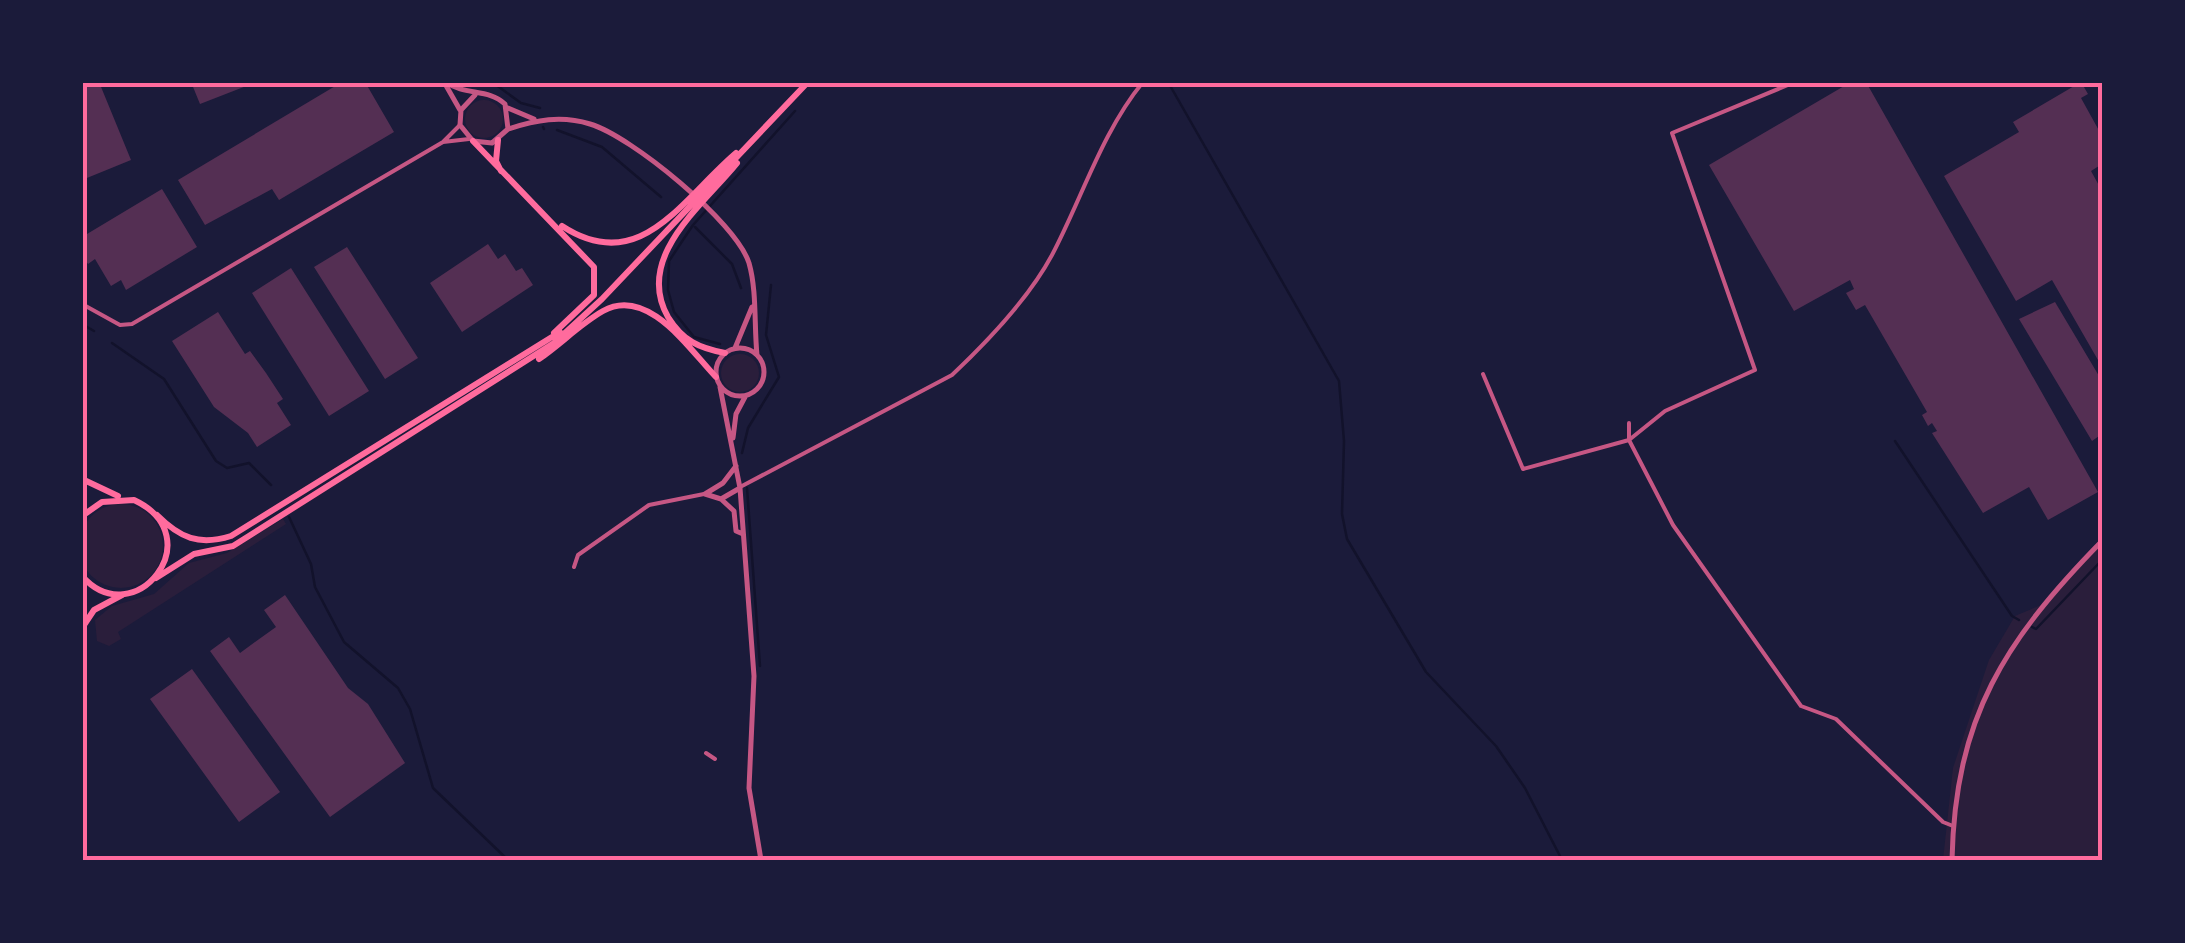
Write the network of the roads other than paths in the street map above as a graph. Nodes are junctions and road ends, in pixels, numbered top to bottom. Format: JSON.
{"nodes":[{"id":1,"x":445,"y":82,"type":"edge"},
{"id":2,"x":808,"y":82,"type":"edge"},
{"id":3,"x":1144,"y":82,"type":"edge"},
{"id":4,"x":1795,"y":82,"type":"edge"},
{"id":5,"x":475,"y":95,"type":"junction"},
{"id":6,"x":508,"y":108,"type":"junction"},
{"id":7,"x":460,"y":110,"type":"junction"},
{"id":8,"x":537,"y":120,"type":"junction"},
{"id":9,"x":460,"y":125,"type":"junction"},
{"id":10,"x":764,"y":128,"type":"junction"},
{"id":11,"x":508,"y":129,"type":"junction"},
{"id":12,"x":471,"y":140,"type":"junction"},
{"id":13,"x":498,"y":140,"type":"junction"},
{"id":14,"x":442,"y":142,"type":"junction"},
{"id":15,"x":504,"y":176,"type":"junction"},
{"id":16,"x":553,"y":220,"type":"junction"},
{"id":17,"x":82,"y":304,"type":"edge"},
{"id":18,"x":752,"y":304,"type":"junction"},
{"id":19,"x":734,"y":348,"type":"junction"},
{"id":20,"x":726,"y":353,"type":"junction"},
{"id":21,"x":757,"y":355,"type":"junction"},
{"id":22,"x":1483,"y":374,"type":"dead end"},
{"id":23,"x":502,"y":375,"type":"junction"},
{"id":24,"x":716,"y":378,"type":"junction"},
{"id":25,"x":720,"y":387,"type":"junction"},
{"id":26,"x":745,"y":396,"type":"junction"},
{"id":27,"x":1629,"y":423,"type":"dead end"},
{"id":28,"x":1629,"y":440,"type":"junction"},
{"id":29,"x":733,"y":446,"type":"junction"},
{"id":30,"x":736,"y":466,"type":"junction"},
{"id":31,"x":82,"y":479,"type":"edge"},
{"id":32,"x":723,"y":483,"type":"junction"},
{"id":33,"x":740,"y":488,"type":"junction"},
{"id":34,"x":706,"y":494,"type":"junction"},
{"id":35,"x":124,"y":498,"type":"junction"},
{"id":36,"x":721,"y":498,"type":"junction"},
{"id":37,"x":157,"y":514,"type":"junction"},
{"id":38,"x":82,"y":516,"type":"edge"},
{"id":39,"x":744,"y":534,"type":"junction"},
{"id":40,"x":2102,"y":541,"type":"edge"},
{"id":41,"x":574,"y":567,"type":"dead end"},
{"id":42,"x":82,"y":576,"type":"edge"},
{"id":43,"x":156,"y":578,"type":"junction"},
{"id":44,"x":124,"y":594,"type":"junction"},
{"id":45,"x":82,"y":628,"type":"edge"},
{"id":46,"x":706,"y":753,"type":"dead end"},
{"id":47,"x":715,"y":759,"type":"dead end"},
{"id":48,"x":1954,"y":826,"type":"junction"},
{"id":49,"x":1951,"y":859,"type":"edge"},
{"id":50,"x":761,"y":860,"type":"edge"}],
"edges":[{"from":1,"to":5,"type":"street"},
{"from":1,"to":7,"type":"street"},
{"from":2,"to":10,"type":"main road"},
{"from":3,"to":33,"type":"street"},
{"from":4,"to":28,"type":"street"},
{"from":5,"to":6,"type":"street"},
{"from":5,"to":7,"type":"street"},
{"from":6,"to":8,"type":"street"},
{"from":6,"to":11,"type":"street"},
{"from":7,"to":9,"type":"street"},
{"from":8,"to":11,"type":"street"},
{"from":8,"to":18,"type":"street"},
{"from":9,"to":12,"type":"street"},
{"from":9,"to":14,"type":"street"},
{"from":10,"to":16,"type":"main road"},
{"from":10,"to":20,"type":"main road"},
{"from":10,"to":23,"type":"main road"},
{"from":11,"to":13,"type":"street"},
{"from":12,"to":13,"type":"street"},
{"from":12,"to":14,"type":"street"},
{"from":12,"to":15,"type":"main road"},
{"from":13,"to":15,"type":"main road"},
{"from":14,"to":17,"type":"street"},
{"from":15,"to":16,"type":"main road"},
{"from":16,"to":23,"type":"main road"},
{"from":18,"to":19,"type":"street"},
{"from":18,"to":21,"type":"street"},
{"from":19,"to":20,"type":"street"},
{"from":19,"to":21,"type":"street"},
{"from":20,"to":24,"type":"street"},
{"from":21,"to":26,"type":"street"},
{"from":22,"to":28,"type":"street"},
{"from":23,"to":24,"type":"main road"},
{"from":23,"to":37,"type":"main road"},
{"from":23,"to":43,"type":"main road"},
{"from":24,"to":25,"type":"street"},
{"from":25,"to":26,"type":"street"},
{"from":25,"to":29,"type":"street"},
{"from":26,"to":29,"type":"street"},
{"from":27,"to":28,"type":"street"},
{"from":28,"to":48,"type":"street"},
{"from":29,"to":30,"type":"street"},
{"from":30,"to":32,"type":"street"},
{"from":30,"to":33,"type":"street"},
{"from":31,"to":35,"type":"main road"},
{"from":32,"to":33,"type":"street"},
{"from":32,"to":34,"type":"street"},
{"from":33,"to":36,"type":"street"},
{"from":33,"to":39,"type":"street"},
{"from":34,"to":36,"type":"street"},
{"from":34,"to":41,"type":"street"},
{"from":35,"to":37,"type":"main road"},
{"from":35,"to":38,"type":"main road"},
{"from":36,"to":39,"type":"street"},
{"from":37,"to":43,"type":"main road"},
{"from":39,"to":50,"type":"street"},
{"from":40,"to":48,"type":"street"},
{"from":42,"to":44,"type":"main road"},
{"from":43,"to":44,"type":"main road"},
{"from":44,"to":45,"type":"main road"},
{"from":46,"to":47,"type":"street"},
{"from":48,"to":49,"type":"street"}]}
